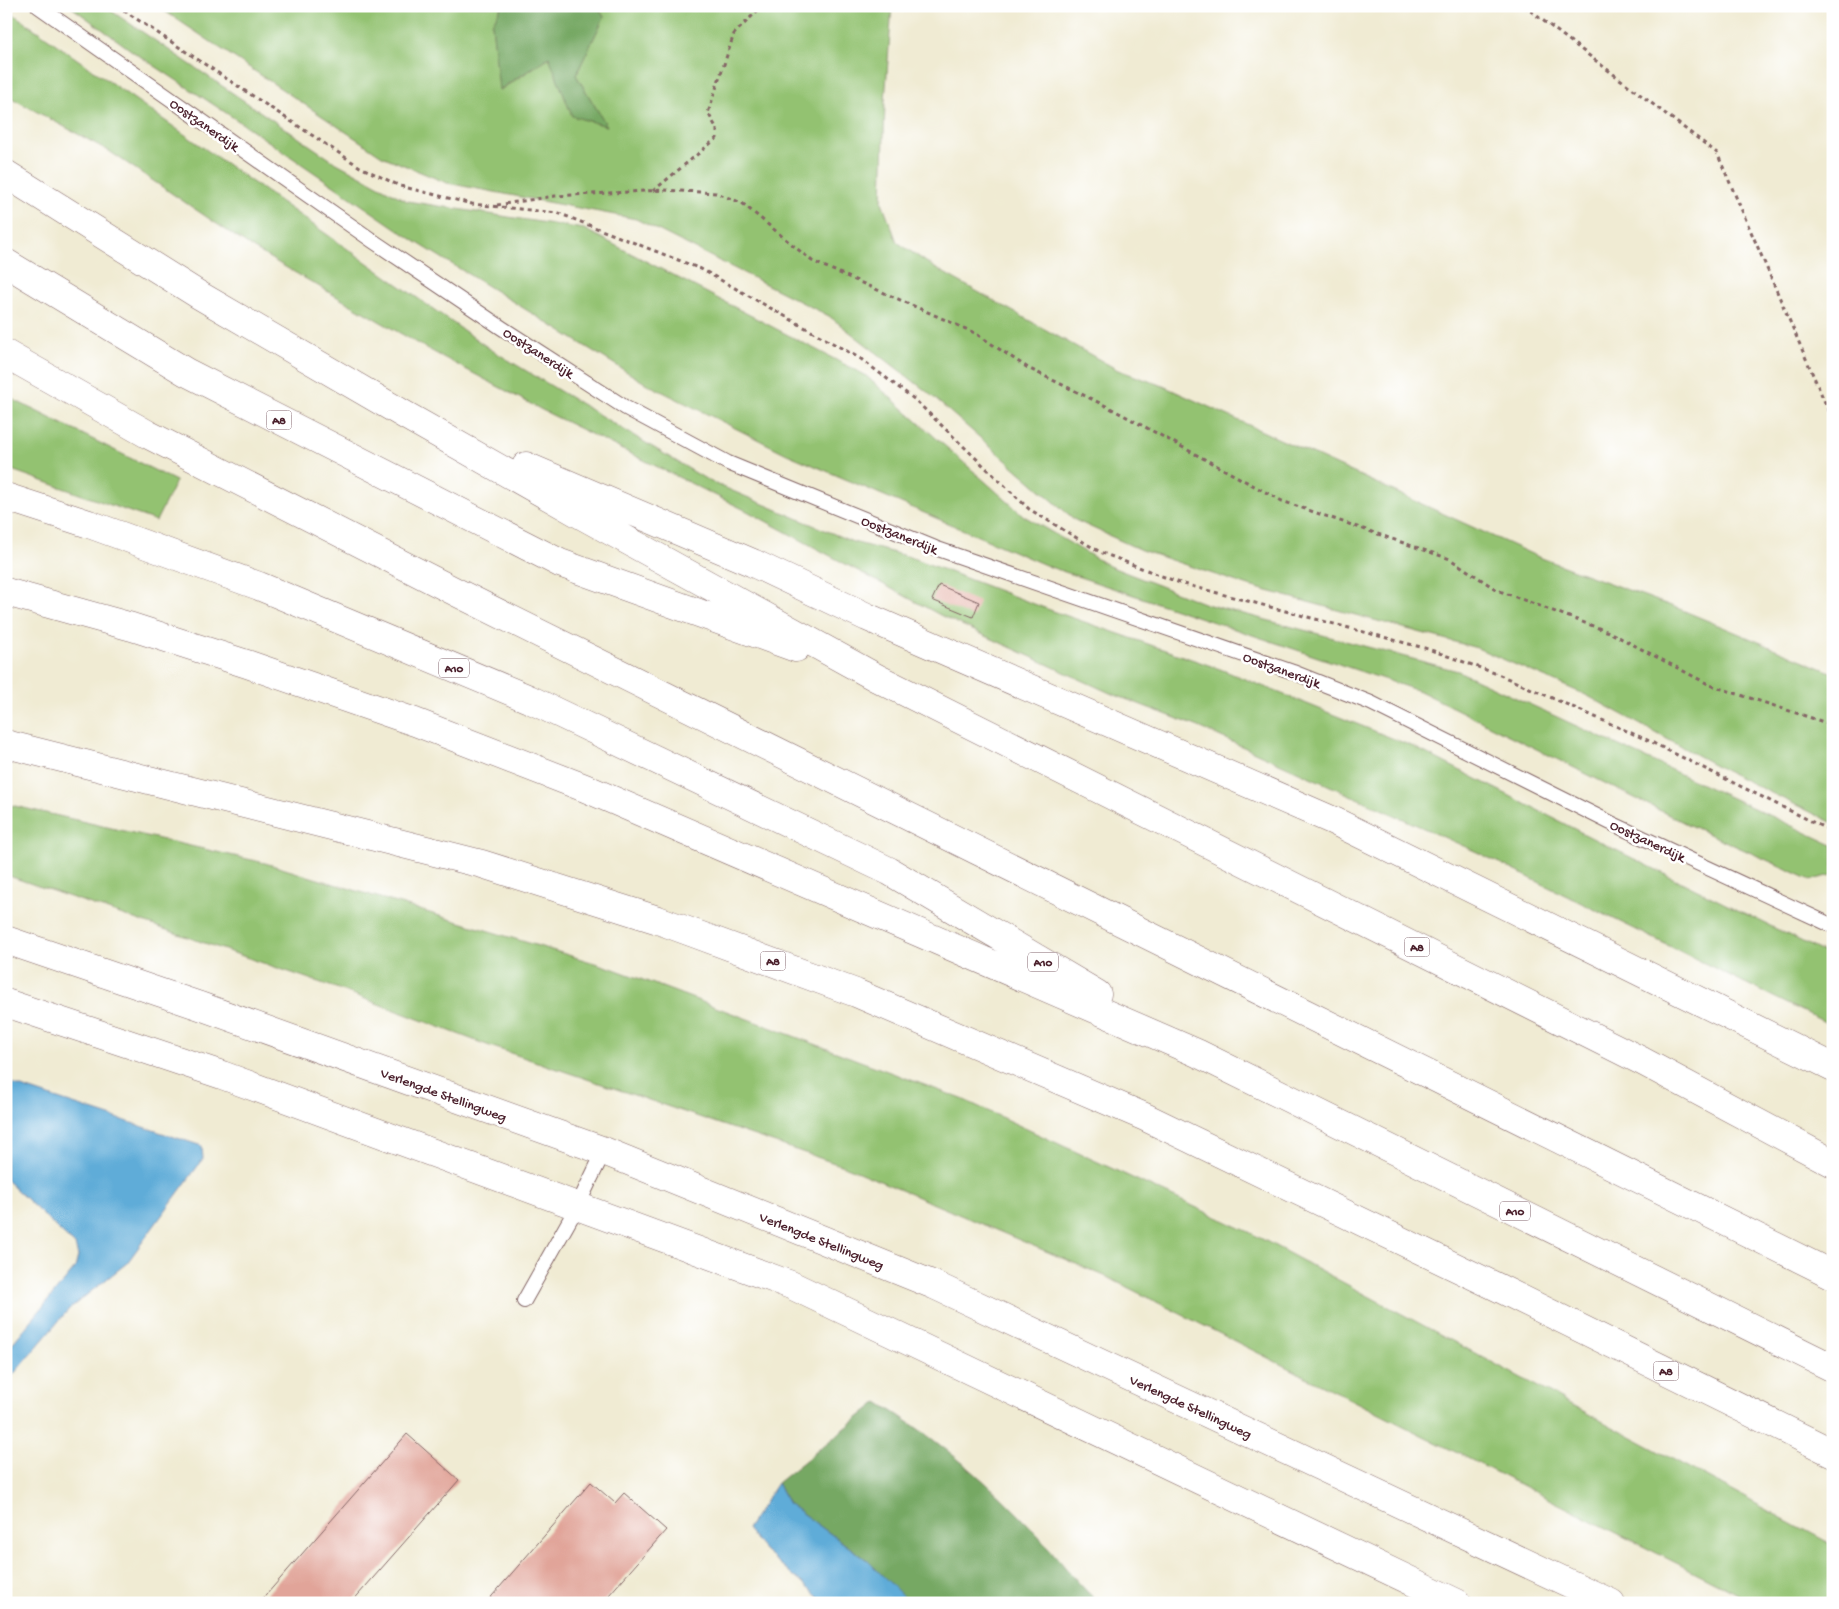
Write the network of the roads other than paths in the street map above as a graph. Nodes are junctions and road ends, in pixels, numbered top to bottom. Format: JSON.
{"nodes":[{"id":1,"x":38,"y":6,"type":"edge"},
{"id":2,"x":6,"y":174,"type":"edge"},
{"id":3,"x":6,"y":263,"type":"edge"},
{"id":4,"x":6,"y":354,"type":"edge"},
{"id":5,"x":405,"y":415,"type":"junction"},
{"id":6,"x":6,"y":497,"type":"edge"},
{"id":7,"x":6,"y":592,"type":"edge"},
{"id":8,"x":877,"y":678,"type":"junction"},
{"id":9,"x":6,"y":744,"type":"edge"},
{"id":10,"x":1833,"y":926,"type":"edge"},
{"id":11,"x":6,"y":940,"type":"edge"},
{"id":12,"x":6,"y":1003,"type":"edge"},
{"id":13,"x":1197,"y":1053,"type":"junction"},
{"id":14,"x":1833,"y":1067,"type":"edge"},
{"id":15,"x":604,"y":1151,"type":"junction"},
{"id":16,"x":1833,"y":1163,"type":"edge"},
{"id":17,"x":577,"y":1207,"type":"junction"},
{"id":18,"x":1833,"y":1275,"type":"edge"},
{"id":19,"x":524,"y":1301,"type":"dead end"},
{"id":20,"x":1833,"y":1368,"type":"edge"},
{"id":21,"x":1833,"y":1453,"type":"edge"},
{"id":22,"x":1458,"y":1603,"type":"edge"},
{"id":23,"x":1611,"y":1603,"type":"edge"}],
"edges":[{"from":1,"to":10,"type":"lane","name":"Oostzanerdijk"},
{"from":2,"to":5,"type":"main road","number":"A8"},
{"from":3,"to":8,"type":"main road","number":"A8"},
{"from":4,"to":18,"type":"main road"},
{"from":5,"to":8,"type":"main road","number":"A8"},
{"from":5,"to":14,"type":"main road","number":"A8"},
{"from":6,"to":13,"type":"main road","number":"A10"},
{"from":7,"to":13,"type":"main road","number":"A10"},
{"from":8,"to":16,"type":"main road","number":"A8"},
{"from":9,"to":21,"type":"main road","number":"A8"},
{"from":11,"to":15,"type":"main road","name":"Verlengde Stellingweg"},
{"from":12,"to":17,"type":"main road"},
{"from":13,"to":20,"type":"main road","number":"A10"},
{"from":15,"to":17,"type":"lane"},
{"from":15,"to":23,"type":"main road","name":"Verlengde Stellingweg"},
{"from":17,"to":19,"type":"lane"},
{"from":17,"to":22,"type":"main road"}]}
